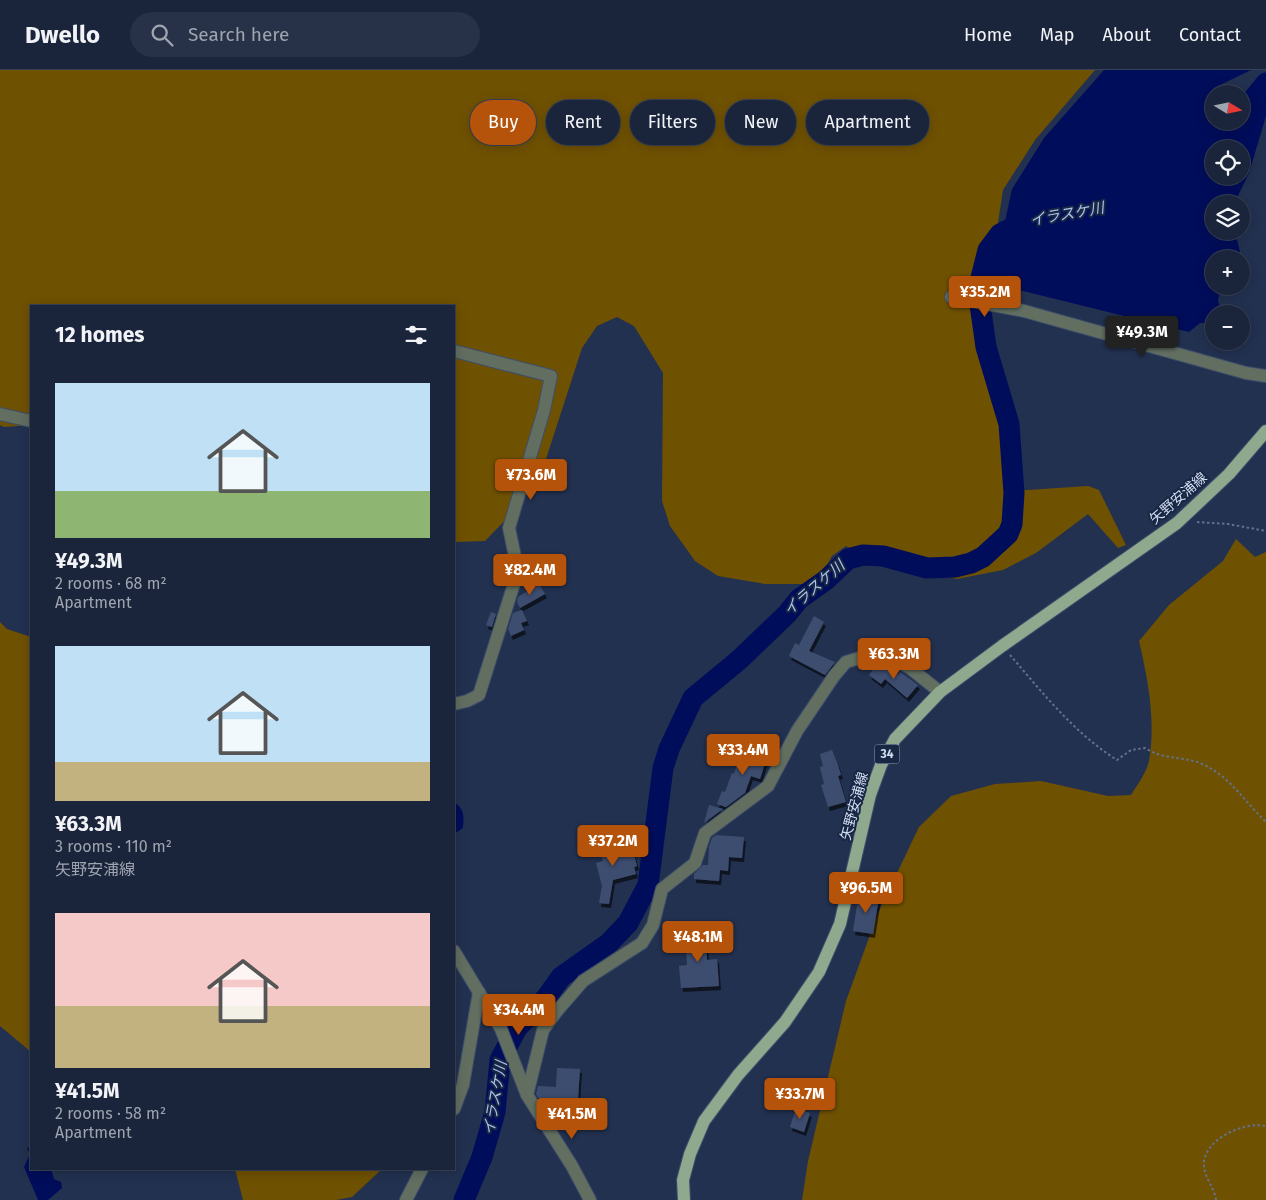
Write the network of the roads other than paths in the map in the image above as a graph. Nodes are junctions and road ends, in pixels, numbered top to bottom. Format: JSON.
{"nodes":[{"id":1,"x":951,"y":297,"type":"dead end"},
{"id":2,"x":455,"y":351,"type":"edge"},
{"id":3,"x":1266,"y":376,"type":"edge"},
{"id":4,"x":0,"y":414,"type":"edge"},
{"id":5,"x":30,"y":421,"type":"edge"},
{"id":6,"x":1266,"y":430,"type":"edge"},
{"id":7,"x":940,"y":692,"type":"junction"},
{"id":8,"x":455,"y":704,"type":"edge"},
{"id":9,"x":455,"y":953,"type":"edge"},
{"id":10,"x":479,"y":992,"type":"junction"},
{"id":11,"x":527,"y":1095,"type":"junction"},
{"id":12,"x":455,"y":1106,"type":"edge"},
{"id":13,"x":421,"y":1170,"type":"edge"},
{"id":14,"x":406,"y":1200,"type":"edge"},
{"id":15,"x":590,"y":1200,"type":"edge"},
{"id":16,"x":684,"y":1200,"type":"edge"}],
"edges":[{"from":1,"to":3,"type":"street"},
{"from":2,"to":8,"type":"street"},
{"from":4,"to":5,"type":"street"},
{"from":6,"to":7,"type":"main road","name":"矢野安浦線","number":"34"},
{"from":7,"to":11,"type":"street"},
{"from":7,"to":16,"type":"main road","name":"矢野安浦線","number":"34"},
{"from":9,"to":10,"type":"street"},
{"from":10,"to":11,"type":"street"},
{"from":10,"to":12,"type":"street"},
{"from":11,"to":15,"type":"street"},
{"from":13,"to":14,"type":"street"}]}
